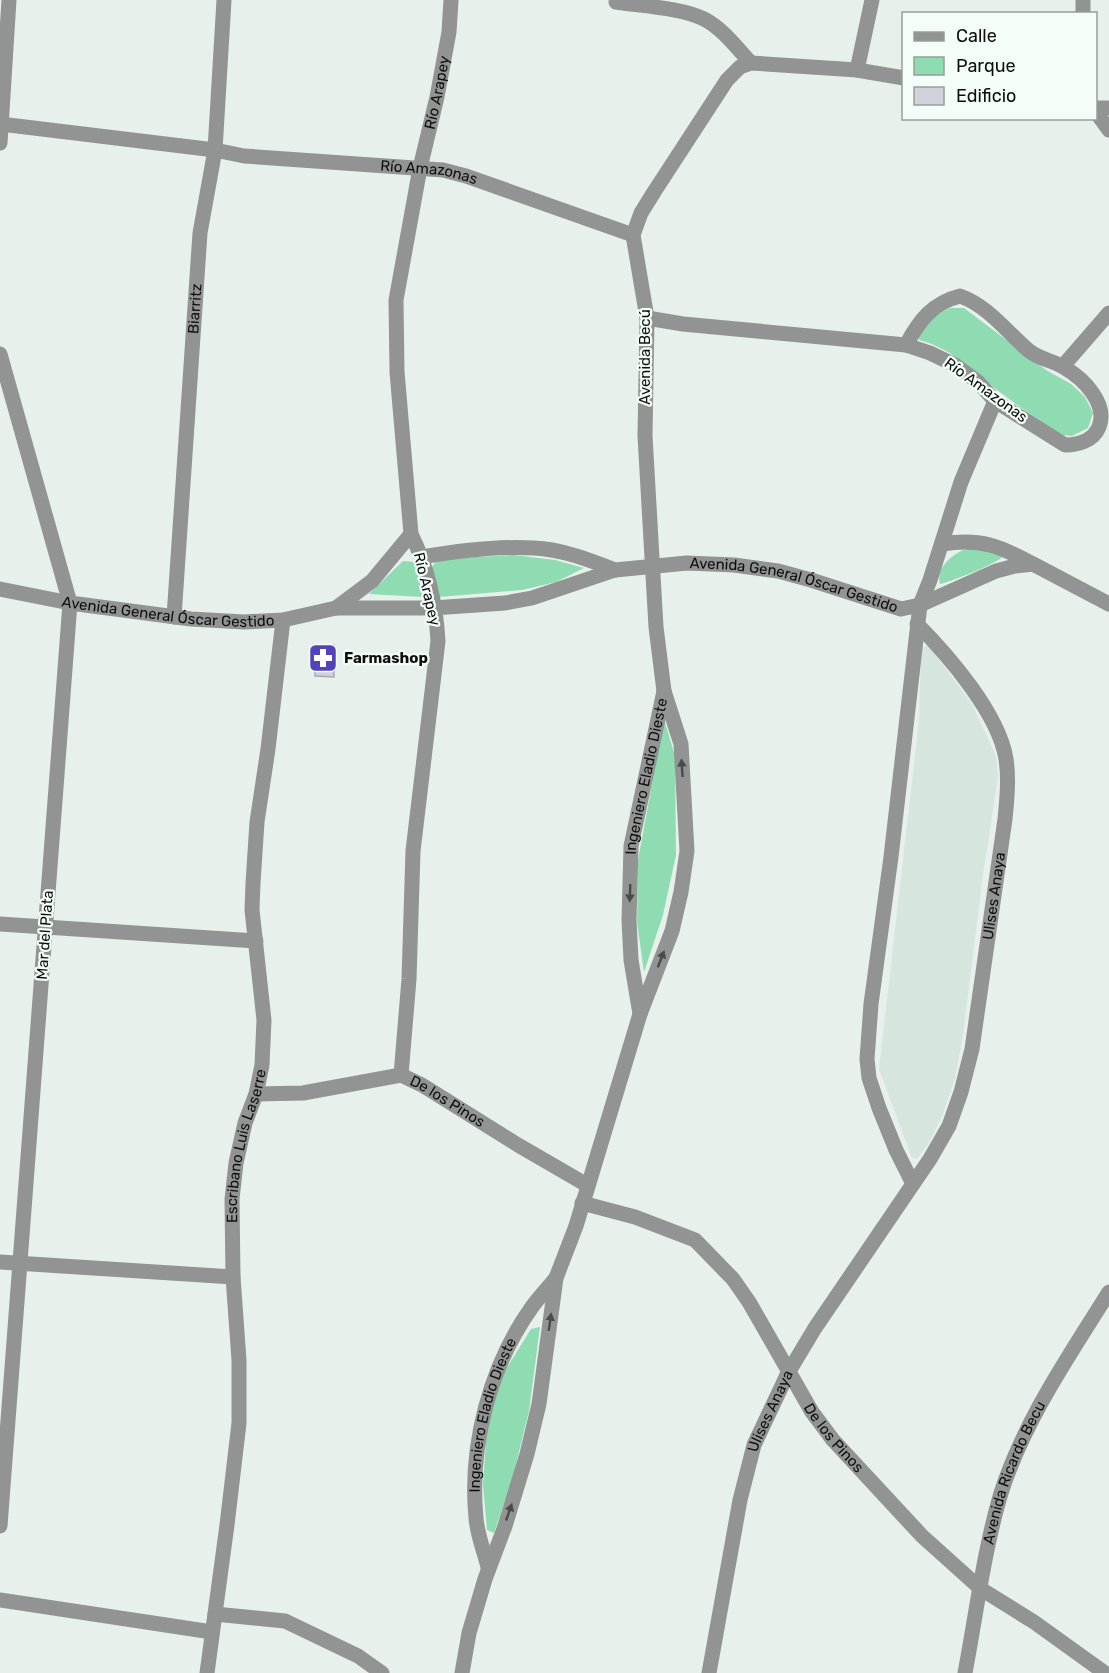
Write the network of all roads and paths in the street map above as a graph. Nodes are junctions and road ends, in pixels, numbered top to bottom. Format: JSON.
{"nodes":[{"id":1,"x":9,"y":0,"type":"edge"},
{"id":2,"x":224,"y":0,"type":"edge"},
{"id":3,"x":451,"y":0,"type":"edge"},
{"id":4,"x":872,"y":0,"type":"edge"},
{"id":5,"x":616,"y":2,"type":"dead end"},
{"id":6,"x":751,"y":63,"type":"junction"},
{"id":7,"x":857,"y":70,"type":"junction"},
{"id":8,"x":902,"y":78,"type":"edge"},
{"id":9,"x":1097,"y":115,"type":"edge"},
{"id":10,"x":1,"y":124,"type":"edge"},
{"id":11,"x":1109,"y":130,"type":"edge"},
{"id":12,"x":0,"y":143,"type":"edge"},
{"id":13,"x":215,"y":150,"type":"junction"},
{"id":14,"x":420,"y":168,"type":"junction"},
{"id":15,"x":633,"y":235,"type":"junction"},
{"id":16,"x":1109,"y":313,"type":"edge"},
{"id":17,"x":648,"y":318,"type":"junction"},
{"id":18,"x":906,"y":345,"type":"junction"},
{"id":19,"x":0,"y":354,"type":"edge"},
{"id":20,"x":1063,"y":366,"type":"junction"},
{"id":21,"x":995,"y":401,"type":"junction"},
{"id":22,"x":411,"y":534,"type":"junction"},
{"id":23,"x":942,"y":544,"type":"junction"},
{"id":24,"x":423,"y":557,"type":"junction"},
{"id":25,"x":1033,"y":564,"type":"junction"},
{"id":26,"x":651,"y":566,"type":"junction"},
{"id":27,"x":615,"y":570,"type":"junction"},
{"id":28,"x":0,"y":589,"type":"edge"},
{"id":29,"x":70,"y":603,"type":"junction"},
{"id":30,"x":1109,"y":604,"type":"edge"},
{"id":31,"x":920,"y":605,"type":"junction"},
{"id":32,"x":336,"y":608,"type":"junction"},
{"id":33,"x":433,"y":608,"type":"junction"},
{"id":34,"x":174,"y":617,"type":"junction"},
{"id":35,"x":283,"y":620,"type":"junction"},
{"id":36,"x":917,"y":624,"type":"junction"},
{"id":37,"x":664,"y":691,"type":"junction"},
{"id":38,"x":0,"y":924,"type":"edge"},
{"id":39,"x":45,"y":927,"type":"junction"},
{"id":40,"x":256,"y":941,"type":"junction"},
{"id":41,"x":640,"y":1014,"type":"junction"},
{"id":42,"x":401,"y":1075,"type":"junction"},
{"id":43,"x":256,"y":1094,"type":"junction"},
{"id":44,"x":912,"y":1182,"type":"junction"},
{"id":45,"x":587,"y":1185,"type":"junction"},
{"id":46,"x":582,"y":1203,"type":"junction"},
{"id":47,"x":0,"y":1262,"type":"edge"},
{"id":48,"x":20,"y":1264,"type":"junction"},
{"id":49,"x":233,"y":1276,"type":"junction"},
{"id":50,"x":556,"y":1278,"type":"junction"},
{"id":51,"x":1109,"y":1292,"type":"edge"},
{"id":52,"x":788,"y":1373,"type":"junction"},
{"id":53,"x":0,"y":1526,"type":"edge"},
{"id":54,"x":488,"y":1567,"type":"junction"},
{"id":55,"x":981,"y":1589,"type":"junction"},
{"id":56,"x":0,"y":1599,"type":"edge"},
{"id":57,"x":215,"y":1614,"type":"junction"},
{"id":58,"x":212,"y":1632,"type":"junction"},
{"id":59,"x":207,"y":1673,"type":"edge"},
{"id":60,"x":382,"y":1673,"type":"edge"},
{"id":61,"x":462,"y":1673,"type":"edge"},
{"id":62,"x":709,"y":1673,"type":"edge"},
{"id":63,"x":965,"y":1673,"type":"edge"},
{"id":64,"x":1105,"y":1673,"type":"edge"}],
"edges":[{"from":1,"to":10,"type":"street"},
{"from":2,"to":13,"type":"street","name":"Biarritz"},
{"from":3,"to":14,"type":"street","name":"Río Arapey"},
{"from":4,"to":7,"type":"street"},
{"from":5,"to":6,"type":"street"},
{"from":6,"to":7,"type":"street"},
{"from":6,"to":15,"type":"street"},
{"from":7,"to":8,"type":"street"},
{"from":9,"to":11,"type":"street"},
{"from":10,"to":12,"type":"street"},
{"from":10,"to":13,"type":"street","name":"Río Amazonas"},
{"from":13,"to":14,"type":"street","name":"Río Amazonas"},
{"from":13,"to":34,"type":"street","name":"Biarritz"},
{"from":14,"to":15,"type":"street","name":"Río Amazonas"},
{"from":14,"to":22,"type":"street","name":"Río Arapey"},
{"from":15,"to":17,"type":"street","name":"Avenida Becú"},
{"from":16,"to":20,"type":"street"},
{"from":17,"to":18,"type":"street","name":"Río Amazonas"},
{"from":17,"to":26,"type":"street","name":"Avenida Becú"},
{"from":18,"to":20,"type":"street","name":"Río Amazonas"},
{"from":18,"to":21,"type":"street","name":"Río Amazonas"},
{"from":19,"to":29,"type":"street","name":"Mar del Plata"},
{"from":20,"to":21,"type":"street","name":"Río Amazonas"},
{"from":21,"to":23,"type":"street"},
{"from":22,"to":24,"type":"street","name":"Río Arapey"},
{"from":22,"to":32,"type":"street","name":"Avenida General Óscar Gestido"},
{"from":23,"to":25,"type":"street"},
{"from":23,"to":31,"type":"street"},
{"from":24,"to":27,"type":"street","name":"Avenida General Óscar Gestido"},
{"from":24,"to":33,"type":"street","name":"Río Arapey"},
{"from":25,"to":30,"type":"street"},
{"from":25,"to":31,"type":"street","name":"Avenida General Óscar Gestido"},
{"from":26,"to":27,"type":"street","name":"Avenida General Óscar Gestido"},
{"from":26,"to":31,"type":"street","name":"Avenida General Óscar Gestido"},
{"from":26,"to":37,"type":"street","name":"Avenida Becú"},
{"from":27,"to":33,"type":"street","name":"Avenida General Óscar Gestido"},
{"from":28,"to":29,"type":"street","name":"Avenida General Óscar Gestido"},
{"from":29,"to":34,"type":"street","name":"Avenida General Óscar Gestido"},
{"from":29,"to":39,"type":"street","name":"Mar del Plata"},
{"from":31,"to":36,"type":"street"},
{"from":32,"to":33,"type":"street","name":"Avenida General Óscar Gestido"},
{"from":32,"to":35,"type":"street","name":"Avenida General Óscar Gestido"},
{"from":33,"to":42,"type":"street","name":"Río Arapey"},
{"from":34,"to":35,"type":"street","name":"Avenida General Óscar Gestido"},
{"from":35,"to":40,"type":"street","name":"Escribano Luis Laserre"},
{"from":36,"to":44,"type":"street"},
{"from":36,"to":44,"type":"street","name":"Ulises Anaya"},
{"from":37,"to":41,"type":"street","name":"Ingeniero Eladio Dieste","one_way":true},
{"from":41,"to":37,"type":"street","name":"Ingeniero Eladio Dieste","one_way":true},
{"from":38,"to":39,"type":"street"},
{"from":39,"to":40,"type":"street"},
{"from":39,"to":48,"type":"street","name":"Mar del Plata"},
{"from":40,"to":43,"type":"street","name":"Escribano Luis Laserre"},
{"from":41,"to":45,"type":"street","name":"Ingeniero Eladio Dieste"},
{"from":42,"to":43,"type":"street","name":"De los Pinos"},
{"from":42,"to":45,"type":"street","name":"De los Pinos"},
{"from":43,"to":49,"type":"street","name":"Escribano Luis Laserre"},
{"from":44,"to":52,"type":"street","name":"Ulises Anaya"},
{"from":45,"to":46,"type":"street","name":"Ingeniero Eladio Dieste"},
{"from":46,"to":50,"type":"street","name":"Ingeniero Eladio Dieste"},
{"from":46,"to":52,"type":"street","name":"De los Pinos"},
{"from":47,"to":48,"type":"street"},
{"from":48,"to":49,"type":"street"},
{"from":48,"to":53,"type":"street","name":"Mar del Plata"},
{"from":49,"to":57,"type":"street","name":"Escribano Luis Laserre"},
{"from":54,"to":50,"type":"street","name":"Ingeniero Eladio Dieste","one_way":true},
{"from":50,"to":54,"type":"street","name":"Ingeniero Eladio Dieste"},
{"from":51,"to":55,"type":"street","name":"Avenida Ricardo Becu"},
{"from":52,"to":55,"type":"street","name":"De los Pinos"},
{"from":52,"to":62,"type":"street","name":"Ulises Anaya"},
{"from":54,"to":61,"type":"street","name":"Ingeniero Eladio Dieste"},
{"from":55,"to":63,"type":"street","name":"Avenida Ricardo Becu"},
{"from":55,"to":64,"type":"street","name":"De los Pinos"},
{"from":56,"to":58,"type":"street"},
{"from":57,"to":58,"type":"street","name":"Escribano Luis Laserre"},
{"from":57,"to":60,"type":"street"},
{"from":58,"to":59,"type":"street","name":"Escribano Luis Laserre"}]}
